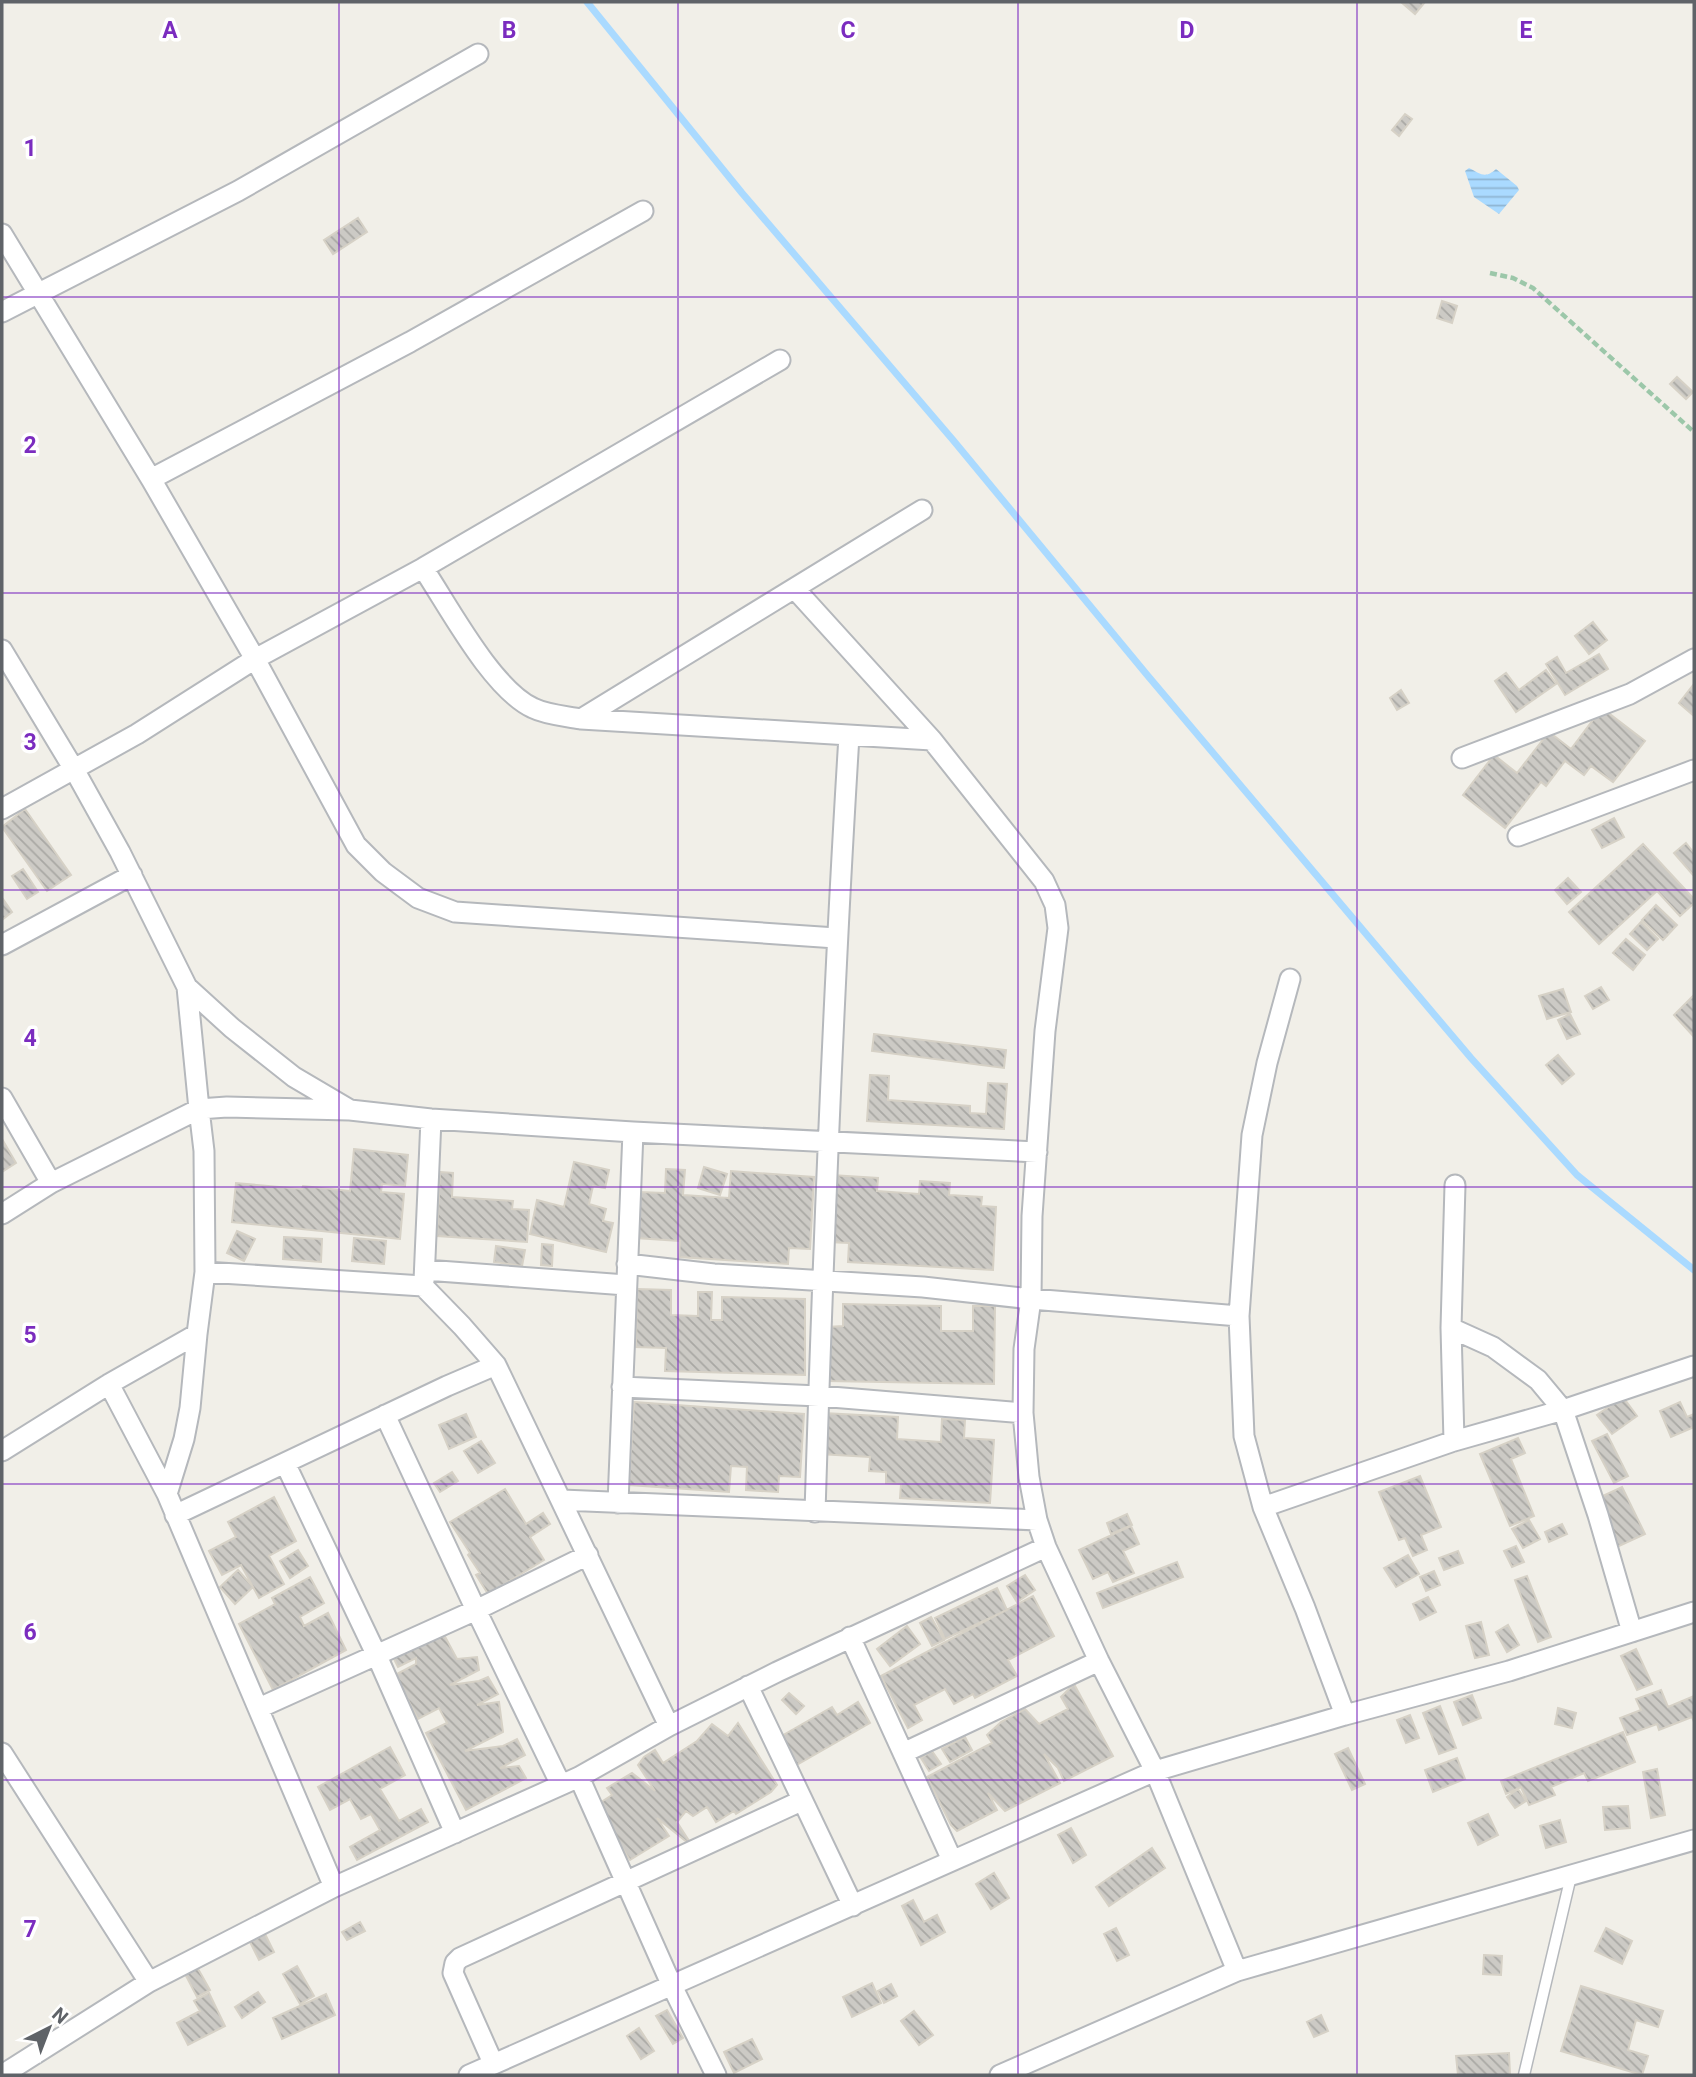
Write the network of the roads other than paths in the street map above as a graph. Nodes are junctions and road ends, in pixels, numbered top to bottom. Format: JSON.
{"nodes":[{"id":1,"x":478,"y":54,"type":"dead end"},
{"id":2,"x":643,"y":211,"type":"dead end"},
{"id":3,"x":2,"y":234,"type":"edge"},
{"id":4,"x":38,"y":294,"type":"junction"},
{"id":5,"x":2,"y":313,"type":"edge"},
{"id":6,"x":779,"y":360,"type":"dead end"},
{"id":7,"x":151,"y":479,"type":"junction"},
{"id":8,"x":922,"y":510,"type":"dead end"},
{"id":9,"x":423,"y":568,"type":"junction"},
{"id":10,"x":795,"y":589,"type":"junction"},
{"id":11,"x":2,"y":650,"type":"edge"},
{"id":12,"x":255,"y":659,"type":"junction"},
{"id":13,"x":1694,"y":659,"type":"edge"},
{"id":14,"x":8,"y":676,"type":"edge"},
{"id":15,"x":581,"y":719,"type":"junction"},
{"id":16,"x":849,"y":736,"type":"junction"},
{"id":17,"x":932,"y":740,"type":"junction"},
{"id":18,"x":1462,"y":758,"type":"dead end"},
{"id":19,"x":1694,"y":770,"type":"edge"},
{"id":20,"x":75,"y":771,"type":"junction"},
{"id":21,"x":2,"y":809,"type":"edge"},
{"id":22,"x":1518,"y":836,"type":"dead end"},
{"id":23,"x":132,"y":876,"type":"junction"},
{"id":24,"x":836,"y":938,"type":"junction"},
{"id":25,"x":2,"y":945,"type":"edge"},
{"id":26,"x":1290,"y":979,"type":"dead end"},
{"id":27,"x":187,"y":988,"type":"junction"},
{"id":28,"x":2,"y":1098,"type":"edge"},
{"id":29,"x":199,"y":1109,"type":"junction"},
{"id":30,"x":350,"y":1110,"type":"junction"},
{"id":31,"x":431,"y":1119,"type":"junction"},
{"id":32,"x":633,"y":1132,"type":"junction"},
{"id":33,"x":830,"y":1141,"type":"junction"},
{"id":34,"x":1037,"y":1152,"type":"junction"},
{"id":35,"x":51,"y":1183,"type":"junction"},
{"id":36,"x":1455,"y":1185,"type":"dead end"},
{"id":37,"x":2,"y":1213,"type":"edge"},
{"id":38,"x":627,"y":1264,"type":"junction"},
{"id":39,"x":205,"y":1272,"type":"junction"},
{"id":40,"x":424,"y":1278,"type":"junction"},
{"id":41,"x":823,"y":1282,"type":"junction"},
{"id":42,"x":626,"y":1285,"type":"junction"},
{"id":43,"x":1031,"y":1299,"type":"junction"},
{"id":44,"x":1239,"y":1316,"type":"junction"},
{"id":45,"x":1451,"y":1328,"type":"junction"},
{"id":46,"x":197,"y":1334,"type":"junction"},
{"id":47,"x":496,"y":1365,"type":"junction"},
{"id":48,"x":1694,"y":1366,"type":"edge"},
{"id":49,"x":109,"y":1384,"type":"junction"},
{"id":50,"x":622,"y":1387,"type":"junction"},
{"id":51,"x":819,"y":1396,"type":"junction"},
{"id":52,"x":1563,"y":1410,"type":"junction"},
{"id":53,"x":1023,"y":1413,"type":"junction"},
{"id":54,"x":385,"y":1415,"type":"junction"},
{"id":55,"x":1454,"y":1441,"type":"junction"},
{"id":56,"x":2,"y":1451,"type":"edge"},
{"id":57,"x":285,"y":1463,"type":"junction"},
{"id":58,"x":167,"y":1494,"type":"junction"},
{"id":59,"x":562,"y":1500,"type":"junction"},
{"id":60,"x":618,"y":1503,"type":"junction"},
{"id":61,"x":1263,"y":1507,"type":"junction"},
{"id":62,"x":815,"y":1512,"type":"junction"},
{"id":63,"x":175,"y":1515,"type":"junction"},
{"id":64,"x":1037,"y":1520,"type":"junction"},
{"id":65,"x":1046,"y":1547,"type":"junction"},
{"id":66,"x":588,"y":1555,"type":"junction"},
{"id":67,"x":476,"y":1610,"type":"junction"},
{"id":68,"x":1694,"y":1612,"type":"edge"},
{"id":69,"x":1632,"y":1632,"type":"junction"},
{"id":70,"x":850,"y":1637,"type":"junction"},
{"id":71,"x":377,"y":1656,"type":"junction"},
{"id":72,"x":1099,"y":1661,"type":"junction"},
{"id":73,"x":748,"y":1686,"type":"junction"},
{"id":74,"x":259,"y":1708,"type":"junction"},
{"id":75,"x":1345,"y":1715,"type":"junction"},
{"id":76,"x":669,"y":1726,"type":"junction"},
{"id":77,"x":2,"y":1753,"type":"edge"},
{"id":78,"x":903,"y":1753,"type":"junction"},
{"id":79,"x":1155,"y":1771,"type":"junction"},
{"id":80,"x":570,"y":1781,"type":"junction"},
{"id":81,"x":801,"y":1801,"type":"junction"},
{"id":82,"x":455,"y":1833,"type":"junction"},
{"id":83,"x":1694,"y":1840,"type":"edge"},
{"id":84,"x":952,"y":1860,"type":"junction"},
{"id":85,"x":1571,"y":1876,"type":"junction"},
{"id":86,"x":625,"y":1881,"type":"junction"},
{"id":87,"x":334,"y":1887,"type":"junction"},
{"id":88,"x":853,"y":1906,"type":"junction"},
{"id":89,"x":1237,"y":1971,"type":"junction"},
{"id":90,"x":149,"y":1982,"type":"junction"},
{"id":91,"x":672,"y":1986,"type":"junction"},
{"id":92,"x":493,"y":2063,"type":"junction"},
{"id":93,"x":2,"y":2075,"type":"edge"},
{"id":94,"x":469,"y":2075,"type":"edge"},
{"id":95,"x":716,"y":2075,"type":"edge"},
{"id":96,"x":1000,"y":2075,"type":"edge"},
{"id":97,"x":1524,"y":2075,"type":"edge"}],
"edges":[{"from":1,"to":4,"type":"street"},
{"from":2,"to":7,"type":"street"},
{"from":3,"to":4,"type":"street"},
{"from":4,"to":5,"type":"street"},
{"from":4,"to":7,"type":"street"},
{"from":6,"to":9,"type":"street"},
{"from":7,"to":12,"type":"street"},
{"from":8,"to":10,"type":"street"},
{"from":9,"to":12,"type":"street"},
{"from":9,"to":15,"type":"street"},
{"from":10,"to":15,"type":"street"},
{"from":10,"to":17,"type":"street"},
{"from":11,"to":14,"type":"street"},
{"from":12,"to":20,"type":"street"},
{"from":12,"to":24,"type":"street"},
{"from":13,"to":18,"type":"street"},
{"from":14,"to":20,"type":"street"},
{"from":15,"to":16,"type":"street"},
{"from":16,"to":17,"type":"street"},
{"from":16,"to":24,"type":"street"},
{"from":17,"to":34,"type":"street"},
{"from":19,"to":22,"type":"street"},
{"from":20,"to":21,"type":"street"},
{"from":20,"to":23,"type":"street"},
{"from":23,"to":25,"type":"street"},
{"from":23,"to":27,"type":"street"},
{"from":24,"to":33,"type":"street"},
{"from":26,"to":44,"type":"street"},
{"from":27,"to":29,"type":"street"},
{"from":27,"to":30,"type":"street"},
{"from":28,"to":35,"type":"street"},
{"from":29,"to":30,"type":"street"},
{"from":29,"to":35,"type":"street"},
{"from":29,"to":39,"type":"street"},
{"from":30,"to":31,"type":"street"},
{"from":31,"to":32,"type":"street"},
{"from":31,"to":40,"type":"street"},
{"from":32,"to":33,"type":"street"},
{"from":32,"to":38,"type":"street"},
{"from":33,"to":34,"type":"street"},
{"from":33,"to":41,"type":"street"},
{"from":34,"to":43,"type":"street"},
{"from":35,"to":37,"type":"street"},
{"from":36,"to":45,"type":"street"},
{"from":38,"to":41,"type":"street"},
{"from":38,"to":42,"type":"street"},
{"from":39,"to":40,"type":"street"},
{"from":39,"to":46,"type":"street"},
{"from":40,"to":42,"type":"street"},
{"from":40,"to":47,"type":"street"},
{"from":41,"to":43,"type":"street"},
{"from":41,"to":51,"type":"street"},
{"from":42,"to":50,"type":"street"},
{"from":43,"to":44,"type":"street"},
{"from":43,"to":53,"type":"street"},
{"from":44,"to":61,"type":"street"},
{"from":45,"to":52,"type":"street"},
{"from":45,"to":55,"type":"street"},
{"from":46,"to":49,"type":"street"},
{"from":46,"to":58,"type":"street"},
{"from":47,"to":54,"type":"street"},
{"from":47,"to":59,"type":"street"},
{"from":48,"to":52,"type":"street"},
{"from":49,"to":56,"type":"street"},
{"from":49,"to":58,"type":"street"},
{"from":50,"to":51,"type":"street"},
{"from":50,"to":60,"type":"street"},
{"from":51,"to":53,"type":"street"},
{"from":51,"to":62,"type":"street"},
{"from":52,"to":55,"type":"street"},
{"from":52,"to":69,"type":"street"},
{"from":53,"to":64,"type":"street"},
{"from":54,"to":57,"type":"street"},
{"from":54,"to":67,"type":"street"},
{"from":55,"to":61,"type":"street"},
{"from":57,"to":63,"type":"street"},
{"from":57,"to":71,"type":"street"},
{"from":58,"to":63,"type":"street"},
{"from":59,"to":60,"type":"street"},
{"from":59,"to":66,"type":"street"},
{"from":60,"to":62,"type":"street"},
{"from":61,"to":75,"type":"street"},
{"from":62,"to":64,"type":"street"},
{"from":63,"to":74,"type":"street"},
{"from":64,"to":65,"type":"street"},
{"from":65,"to":70,"type":"street"},
{"from":65,"to":72,"type":"street"},
{"from":66,"to":67,"type":"street"},
{"from":66,"to":76,"type":"street"},
{"from":67,"to":71,"type":"street"},
{"from":67,"to":80,"type":"street"},
{"from":68,"to":69,"type":"street"},
{"from":69,"to":75,"type":"street"},
{"from":70,"to":73,"type":"street"},
{"from":70,"to":78,"type":"street"},
{"from":71,"to":74,"type":"street"},
{"from":71,"to":82,"type":"street"},
{"from":72,"to":78,"type":"street"},
{"from":72,"to":79,"type":"street"},
{"from":73,"to":76,"type":"street"},
{"from":73,"to":81,"type":"street"},
{"from":74,"to":87,"type":"street"},
{"from":75,"to":79,"type":"street"},
{"from":76,"to":80,"type":"street"},
{"from":77,"to":90,"type":"street"},
{"from":78,"to":84,"type":"street"},
{"from":79,"to":84,"type":"street"},
{"from":79,"to":89,"type":"street"},
{"from":80,"to":82,"type":"street"},
{"from":80,"to":86,"type":"street"},
{"from":81,"to":86,"type":"street"},
{"from":81,"to":88,"type":"street"},
{"from":82,"to":87,"type":"street"},
{"from":83,"to":85,"type":"street"},
{"from":84,"to":88,"type":"street"},
{"from":85,"to":89,"type":"street"},
{"from":85,"to":97,"type":"lane"},
{"from":86,"to":91,"type":"street"},
{"from":86,"to":92,"type":"street"},
{"from":87,"to":90,"type":"street"},
{"from":88,"to":91,"type":"street"},
{"from":89,"to":96,"type":"street"},
{"from":90,"to":93,"type":"street"},
{"from":91,"to":92,"type":"street"},
{"from":91,"to":95,"type":"street"},
{"from":92,"to":94,"type":"street"}]}
